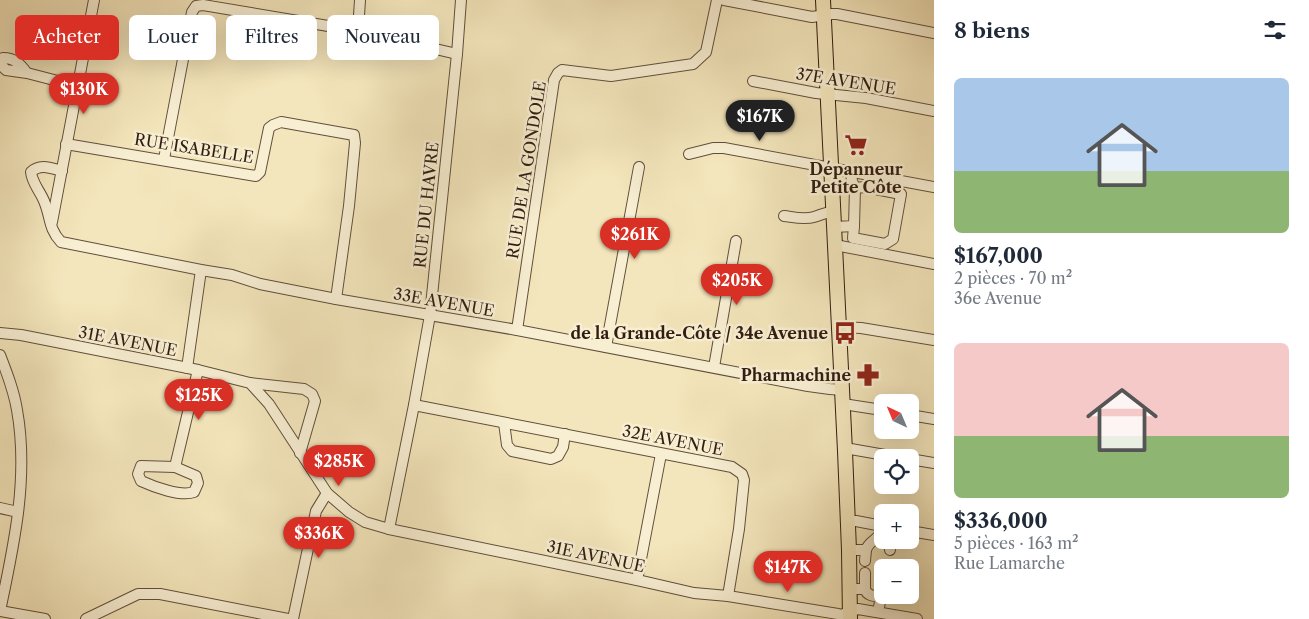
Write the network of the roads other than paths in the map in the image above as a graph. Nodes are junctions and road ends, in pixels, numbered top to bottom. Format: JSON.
{"nodes":[{"id":1,"x":94,"y":0,"type":"edge"},
{"id":2,"x":360,"y":0,"type":"edge"},
{"id":3,"x":461,"y":0,"type":"edge"},
{"id":4,"x":716,"y":0,"type":"edge"},
{"id":5,"x":724,"y":0,"type":"edge"},
{"id":6,"x":823,"y":0,"type":"edge"},
{"id":7,"x":359,"y":15,"type":"edge"},
{"id":8,"x":824,"y":16,"type":"junction"},
{"id":9,"x":327,"y":26,"type":"edge"},
{"id":10,"x":934,"y":33,"type":"edge"},
{"id":11,"x":439,"y":50,"type":"edge"},
{"id":12,"x":457,"y":54,"type":"junction"},
{"id":13,"x":27,"y":73,"type":"dead end"},
{"id":14,"x":753,"y":82,"type":"dead end"},
{"id":15,"x":77,"y":86,"type":"junction"},
{"id":16,"x":828,"y":94,"type":"junction"},
{"id":17,"x":934,"y":111,"type":"edge"},
{"id":18,"x":66,"y":144,"type":"junction"},
{"id":19,"x":689,"y":154,"type":"dead end"},
{"id":20,"x":164,"y":160,"type":"junction"},
{"id":21,"x":640,"y":167,"type":"dead end"},
{"id":22,"x":832,"y":169,"type":"junction"},
{"id":23,"x":62,"y":171,"type":"junction"},
{"id":24,"x":851,"y":172,"type":"junction"},
{"id":25,"x":883,"y":178,"type":"junction"},
{"id":26,"x":934,"y":187,"type":"edge"},
{"id":27,"x":833,"y":188,"type":"junction"},
{"id":28,"x":854,"y":188,"type":"junction"},
{"id":29,"x":881,"y":190,"type":"junction"},
{"id":30,"x":834,"y":212,"type":"junction"},
{"id":31,"x":784,"y":216,"type":"dead end"},
{"id":32,"x":51,"y":225,"type":"junction"},
{"id":33,"x":854,"y":226,"type":"junction"},
{"id":34,"x":834,"y":227,"type":"junction"},
{"id":35,"x":736,"y":241,"type":"dead end"},
{"id":36,"x":852,"y":243,"type":"junction"},
{"id":37,"x":835,"y":246,"type":"junction"},
{"id":38,"x":884,"y":249,"type":"junction"},
{"id":39,"x":934,"y":264,"type":"edge"},
{"id":40,"x":201,"y":270,"type":"junction"},
{"id":41,"x":336,"y":299,"type":"junction"},
{"id":42,"x":430,"y":315,"type":"junction"},
{"id":43,"x":839,"y":327,"type":"junction"},
{"id":44,"x":517,"y":330,"type":"junction"},
{"id":45,"x":0,"y":333,"type":"edge"},
{"id":46,"x":934,"y":340,"type":"edge"},
{"id":47,"x":606,"y":347,"type":"junction"},
{"id":48,"x":0,"y":356,"type":"edge"},
{"id":49,"x":714,"y":367,"type":"junction"},
{"id":50,"x":187,"y":368,"type":"junction"},
{"id":51,"x":198,"y":370,"type":"junction"},
{"id":52,"x":250,"y":383,"type":"junction"},
{"id":53,"x":842,"y":390,"type":"junction"},
{"id":54,"x":843,"y":404,"type":"junction"},
{"id":55,"x":414,"y":405,"type":"junction"},
{"id":56,"x":874,"y":409,"type":"edge"},
{"id":57,"x":919,"y":416,"type":"edge"},
{"id":58,"x":934,"y":418,"type":"edge"},
{"id":59,"x":504,"y":423,"type":"junction"},
{"id":60,"x":565,"y":434,"type":"junction"},
{"id":61,"x":845,"y":448,"type":"junction"},
{"id":62,"x":300,"y":452,"type":"junction"},
{"id":63,"x":874,"y":453,"type":"edge"},
{"id":64,"x":662,"y":454,"type":"junction"},
{"id":65,"x":919,"y":460,"type":"edge"},
{"id":66,"x":934,"y":463,"type":"edge"},
{"id":67,"x":176,"y":467,"type":"junction"},
{"id":68,"x":327,"y":492,"type":"junction"},
{"id":69,"x":0,"y":508,"type":"edge"},
{"id":70,"x":18,"y":512,"type":"junction"},
{"id":71,"x":848,"y":521,"type":"junction"},
{"id":72,"x":874,"y":526,"type":"edge"},
{"id":73,"x":389,"y":529,"type":"junction"},
{"id":74,"x":919,"y":532,"type":"edge"},
{"id":75,"x":934,"y":535,"type":"edge"},
{"id":76,"x":874,"y":540,"type":"edge"},
{"id":77,"x":849,"y":550,"type":"junction"},
{"id":78,"x":866,"y":550,"type":"junction"},
{"id":79,"x":865,"y":561,"type":"dead end"},
{"id":80,"x":865,"y":573,"type":"dead end"},
{"id":81,"x":636,"y":580,"type":"junction"},
{"id":82,"x":850,"y":589,"type":"junction"},
{"id":83,"x":865,"y":589,"type":"junction"},
{"id":84,"x":728,"y":596,"type":"junction"},
{"id":85,"x":0,"y":611,"type":"edge"},
{"id":86,"x":878,"y":612,"type":"junction"},
{"id":87,"x":805,"y":614,"type":"edge"},
{"id":88,"x":850,"y":615,"type":"edge"},
{"id":89,"x":831,"y":616,"type":"edge"},
{"id":90,"x":44,"y":619,"type":"edge"},
{"id":91,"x":86,"y":619,"type":"edge"},
{"id":92,"x":288,"y":619,"type":"edge"},
{"id":93,"x":293,"y":619,"type":"edge"},
{"id":94,"x":917,"y":619,"type":"edge"}],
"edges":[{"from":1,"to":15,"type":"street"},
{"from":2,"to":7,"type":"street"},
{"from":3,"to":12,"type":"street","name":"RUE DU HAVRE"},
{"from":4,"to":44,"type":"street","name":"RUE DE LA GONDOLE"},
{"from":5,"to":8,"type":"street"},
{"from":6,"to":8,"type":"main road"},
{"from":8,"to":10,"type":"street"},
{"from":8,"to":16,"type":"main road"},
{"from":9,"to":20,"type":"street"},
{"from":11,"to":12,"type":"street"},
{"from":12,"to":42,"type":"street","name":"RUE DU HAVRE"},
{"from":13,"to":15,"type":"street"},
{"from":14,"to":16,"type":"street","name":"37E AVENUE"},
{"from":15,"to":18,"type":"street"},
{"from":16,"to":17,"type":"street","name":"37E AVENUE"},
{"from":16,"to":22,"type":"main road"},
{"from":18,"to":20,"type":"street","name":"RUE ISABELLE"},
{"from":18,"to":23,"type":"street"},
{"from":19,"to":22,"type":"street"},
{"from":20,"to":41,"type":"street","name":"RUE ISABELLE"},
{"from":21,"to":47,"type":"street"},
{"from":22,"to":24,"type":"street"},
{"from":22,"to":27,"type":"main road"},
{"from":23,"to":32,"type":"street"},
{"from":23,"to":32,"type":"street"},
{"from":24,"to":25,"type":"street"},
{"from":24,"to":28,"type":"street"},
{"from":25,"to":26,"type":"street"},
{"from":25,"to":29,"type":"street"},
{"from":27,"to":28,"type":"street"},
{"from":27,"to":30,"type":"main road"},
{"from":28,"to":29,"type":"street"},
{"from":28,"to":33,"type":"street"},
{"from":29,"to":38,"type":"street"},
{"from":30,"to":31,"type":"street"},
{"from":30,"to":34,"type":"main road"},
{"from":32,"to":40,"type":"street","name":"33E AVENUE"},
{"from":33,"to":34,"type":"street"},
{"from":33,"to":36,"type":"street"},
{"from":34,"to":37,"type":"main road"},
{"from":35,"to":49,"type":"street"},
{"from":36,"to":37,"type":"street"},
{"from":36,"to":38,"type":"street"},
{"from":37,"to":43,"type":"main road"},
{"from":38,"to":39,"type":"street"},
{"from":40,"to":41,"type":"street","name":"33E AVENUE"},
{"from":40,"to":50,"type":"street"},
{"from":41,"to":42,"type":"street","name":"33E AVENUE"},
{"from":42,"to":44,"type":"street","name":"33E AVENUE"},
{"from":42,"to":55,"type":"street","name":"RUE DU HAVRE"},
{"from":43,"to":46,"type":"street"},
{"from":43,"to":53,"type":"main road"},
{"from":44,"to":47,"type":"street","name":"33E AVENUE"},
{"from":45,"to":50,"type":"street","name":"31E AVENUE"},
{"from":47,"to":49,"type":"street","name":"33E AVENUE"},
{"from":48,"to":70,"type":"street"},
{"from":49,"to":53,"type":"street","name":"33E AVENUE"},
{"from":50,"to":51,"type":"street","name":"31E AVENUE"},
{"from":51,"to":52,"type":"street","name":"31E AVENUE"},
{"from":51,"to":67,"type":"street"},
{"from":52,"to":62,"type":"street","name":"31E AVENUE"},
{"from":52,"to":62,"type":"street","name":"31E AVENUE"},
{"from":53,"to":54,"type":"main road"},
{"from":54,"to":56,"type":"street"},
{"from":54,"to":61,"type":"main road"},
{"from":55,"to":59,"type":"street","name":"32E AVENUE"},
{"from":55,"to":73,"type":"street","name":"RUE DU HAVRE"},
{"from":57,"to":58,"type":"street"},
{"from":59,"to":60,"type":"street","name":"32E AVENUE"},
{"from":59,"to":60,"type":"street"},
{"from":60,"to":64,"type":"street","name":"32E AVENUE"},
{"from":61,"to":63,"type":"street"},
{"from":61,"to":71,"type":"main road"},
{"from":62,"to":68,"type":"street","name":"31E AVENUE"},
{"from":64,"to":81,"type":"street"},
{"from":64,"to":84,"type":"street","name":"32E AVENUE"},
{"from":65,"to":66,"type":"street"},
{"from":67,"to":67,"type":"street"},
{"from":68,"to":73,"type":"street","name":"31E AVENUE"},
{"from":68,"to":93,"type":"street"},
{"from":69,"to":70,"type":"street"},
{"from":70,"to":85,"type":"street"},
{"from":71,"to":72,"type":"street"},
{"from":71,"to":77,"type":"main road"},
{"from":73,"to":81,"type":"street","name":"31E AVENUE"},
{"from":74,"to":75,"type":"street"},
{"from":76,"to":78,"type":"street"},
{"from":77,"to":78,"type":"street"},
{"from":77,"to":82,"type":"main road"},
{"from":78,"to":79,"type":"street"},
{"from":80,"to":83,"type":"street"},
{"from":81,"to":84,"type":"street","name":"31E AVENUE"},
{"from":82,"to":83,"type":"street"},
{"from":82,"to":88,"type":"main road"},
{"from":83,"to":86,"type":"street"},
{"from":84,"to":87,"type":"street","name":"31E AVENUE"},
{"from":85,"to":90,"type":"street"},
{"from":86,"to":88,"type":"street","name":"31E AVENUE"},
{"from":86,"to":94,"type":"street","name":"31E AVENUE"},
{"from":87,"to":89,"type":"street","name":"31E AVENUE"},
{"from":88,"to":89,"type":"street","name":"31E AVENUE"},
{"from":91,"to":92,"type":"street"}]}
